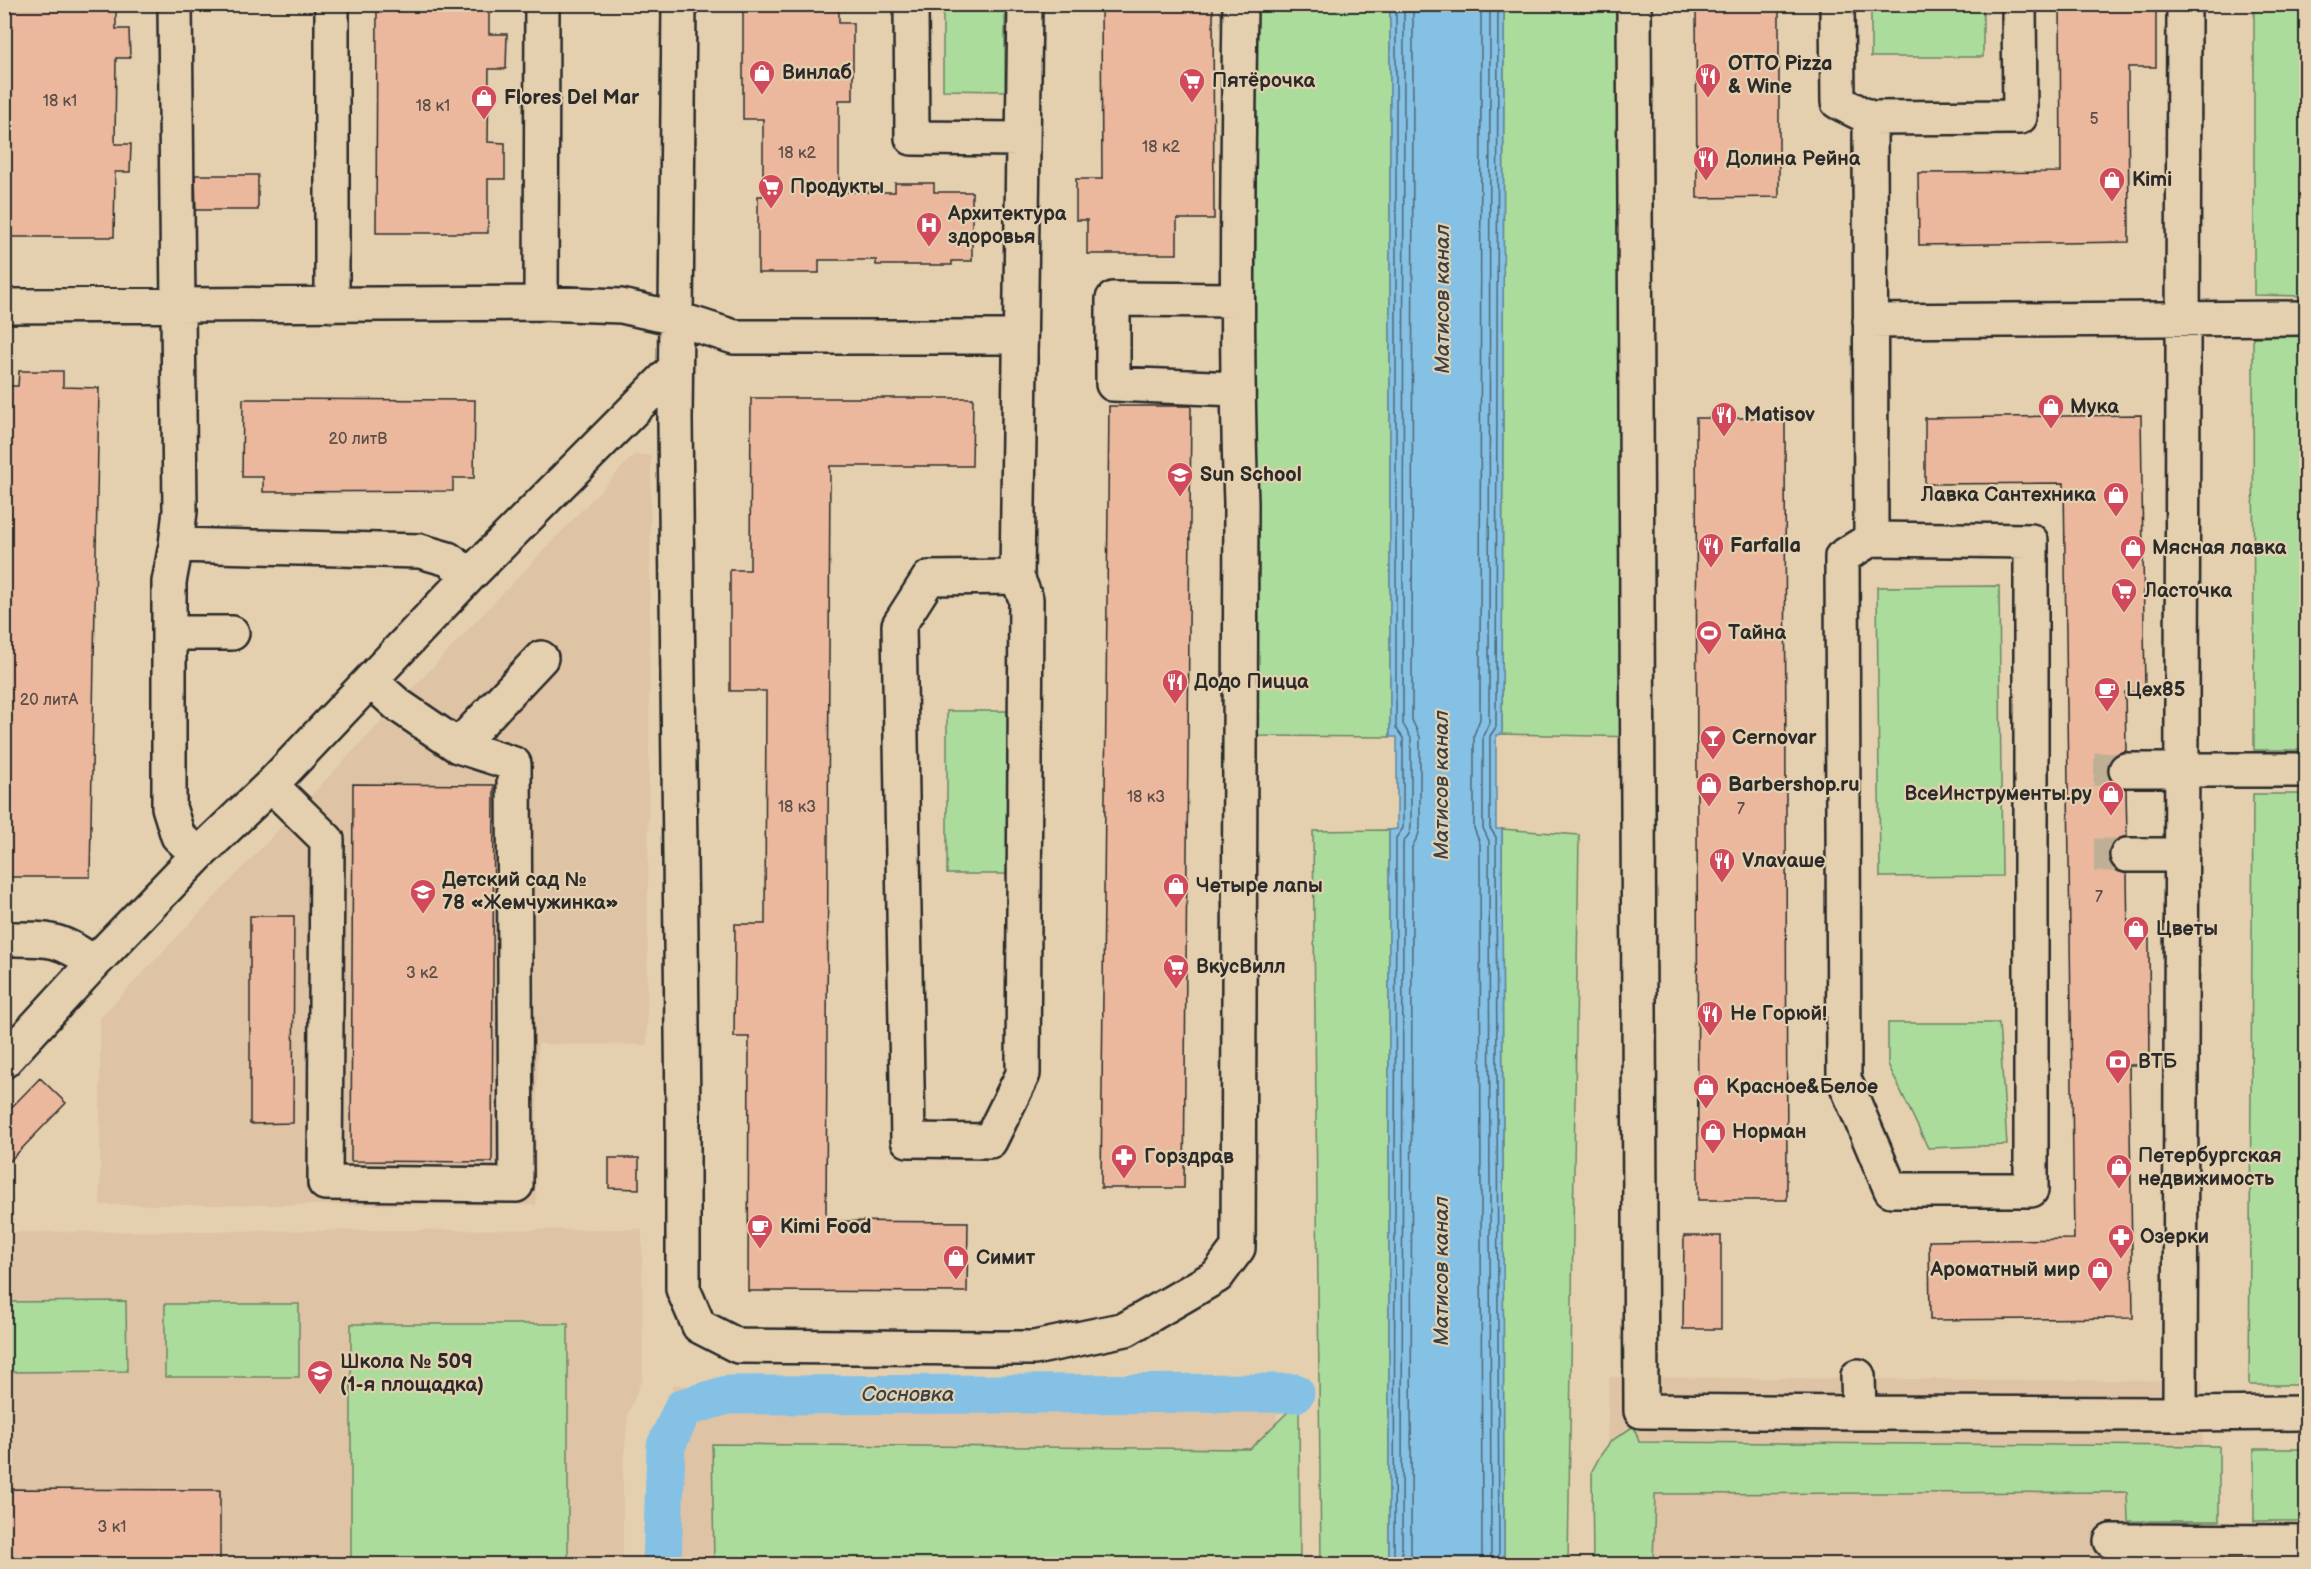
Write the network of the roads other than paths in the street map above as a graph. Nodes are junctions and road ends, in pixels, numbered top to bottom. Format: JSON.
{"nodes":[{"id":1,"x":175,"y":4,"type":"edge"},
{"id":2,"x":332,"y":4,"type":"edge"},
{"id":3,"x":542,"y":4,"type":"edge"},
{"id":4,"x":679,"y":4,"type":"edge"},
{"id":5,"x":911,"y":4,"type":"edge"},
{"id":6,"x":1024,"y":4,"type":"edge"},
{"id":7,"x":1240,"y":4,"type":"edge"},
{"id":8,"x":1634,"y":4,"type":"edge"},
{"id":9,"x":1837,"y":4,"type":"edge"},
{"id":10,"x":2019,"y":4,"type":"edge"},
{"id":11,"x":2184,"y":4,"type":"edge"},
{"id":12,"x":1870,"y":118,"type":"junction"},
{"id":13,"x":1022,"y":139,"type":"junction"},
{"id":14,"x":1237,"y":300,"type":"junction"},
{"id":15,"x":541,"y":303,"type":"junction"},
{"id":16,"x":332,"y":305,"type":"junction"},
{"id":17,"x":4,"y":306,"type":"edge"},
{"id":18,"x":178,"y":306,"type":"junction"},
{"id":19,"x":675,"y":318,"type":"junction"},
{"id":20,"x":2307,"y":318,"type":"edge"},
{"id":21,"x":2183,"y":320,"type":"junction"},
{"id":22,"x":1870,"y":321,"type":"junction"},
{"id":23,"x":1019,"y":337,"type":"junction"},
{"id":24,"x":675,"y":368,"type":"junction"},
{"id":25,"x":1237,"y":389,"type":"junction"},
{"id":26,"x":1871,"y":539,"type":"junction"},
{"id":27,"x":176,"y":545,"type":"junction"},
{"id":28,"x":470,"y":575,"type":"junction"},
{"id":29,"x":1017,"y":577,"type":"junction"},
{"id":30,"x":169,"y":633,"type":"junction"},
{"id":31,"x":232,"y":633,"type":"dead end"},
{"id":32,"x":541,"y":658,"type":"dead end"},
{"id":33,"x":370,"y":681,"type":"junction"},
{"id":34,"x":458,"y":746,"type":"junction"},
{"id":35,"x":2182,"y":769,"type":"junction"},
{"id":36,"x":2126,"y":770,"type":"tunnel mouth"},
{"id":37,"x":2307,"y":770,"type":"edge"},
{"id":38,"x":271,"y":786,"type":"junction"},
{"id":39,"x":198,"y":855,"type":"junction"},
{"id":40,"x":2127,"y":855,"type":"tunnel mouth"},
{"id":41,"x":2182,"y":855,"type":"junction"},
{"id":42,"x":4,"y":939,"type":"edge"},
{"id":43,"x":94,"y":963,"type":"junction"},
{"id":44,"x":4,"y":1061,"type":"edge"},
{"id":45,"x":1858,"y":1376,"type":"dead end"},
{"id":46,"x":1859,"y":1413,"type":"junction"},
{"id":47,"x":2307,"y":1413,"type":"edge"},
{"id":48,"x":2180,"y":1414,"type":"junction"},
{"id":49,"x":2307,"y":1542,"type":"edge"},
{"id":50,"x":2129,"y":1549,"type":"edge"}],
"edges":[{"from":1,"to":18,"type":"lane"},
{"from":2,"to":16,"type":"lane"},
{"from":3,"to":15,"type":"lane"},
{"from":4,"to":19,"type":"lane"},
{"from":5,"to":13,"type":"lane"},
{"from":6,"to":13,"type":"lane"},
{"from":7,"to":14,"type":"lane"},
{"from":8,"to":46,"type":"lane"},
{"from":9,"to":12,"type":"lane"},
{"from":10,"to":12,"type":"lane"},
{"from":11,"to":21,"type":"lane"},
{"from":12,"to":22,"type":"lane"},
{"from":13,"to":23,"type":"lane"},
{"from":14,"to":25,"type":"lane"},
{"from":14,"to":25,"type":"lane"},
{"from":15,"to":16,"type":"lane"},
{"from":15,"to":19,"type":"lane"},
{"from":16,"to":18,"type":"lane"},
{"from":17,"to":18,"type":"lane"},
{"from":18,"to":27,"type":"lane"},
{"from":19,"to":23,"type":"lane"},
{"from":19,"to":24,"type":"lane"},
{"from":20,"to":21,"type":"lane"},
{"from":21,"to":22,"type":"lane"},
{"from":21,"to":35,"type":"lane"},
{"from":22,"to":26,"type":"lane"},
{"from":23,"to":29,"type":"lane"},
{"from":24,"to":25,"type":"lane"},
{"from":24,"to":28,"type":"lane"},
{"from":26,"to":26,"type":"lane"},
{"from":27,"to":28,"type":"lane"},
{"from":27,"to":30,"type":"lane"},
{"from":28,"to":33,"type":"lane"},
{"from":29,"to":29,"type":"lane"},
{"from":30,"to":31,"type":"lane"},
{"from":30,"to":39,"type":"lane"},
{"from":32,"to":34,"type":"lane"},
{"from":33,"to":34,"type":"lane"},
{"from":33,"to":38,"type":"lane"},
{"from":34,"to":38,"type":"lane"},
{"from":35,"to":36,"type":"lane"},
{"from":35,"to":37,"type":"lane"},
{"from":35,"to":41,"type":"lane"},
{"from":38,"to":39,"type":"lane"},
{"from":39,"to":43,"type":"lane"},
{"from":40,"to":41,"type":"lane"},
{"from":41,"to":48,"type":"lane"},
{"from":42,"to":43,"type":"lane"},
{"from":43,"to":44,"type":"lane"},
{"from":45,"to":46,"type":"lane"},
{"from":46,"to":48,"type":"lane"},
{"from":47,"to":48,"type":"lane"},
{"from":49,"to":50,"type":"lane"}]}
